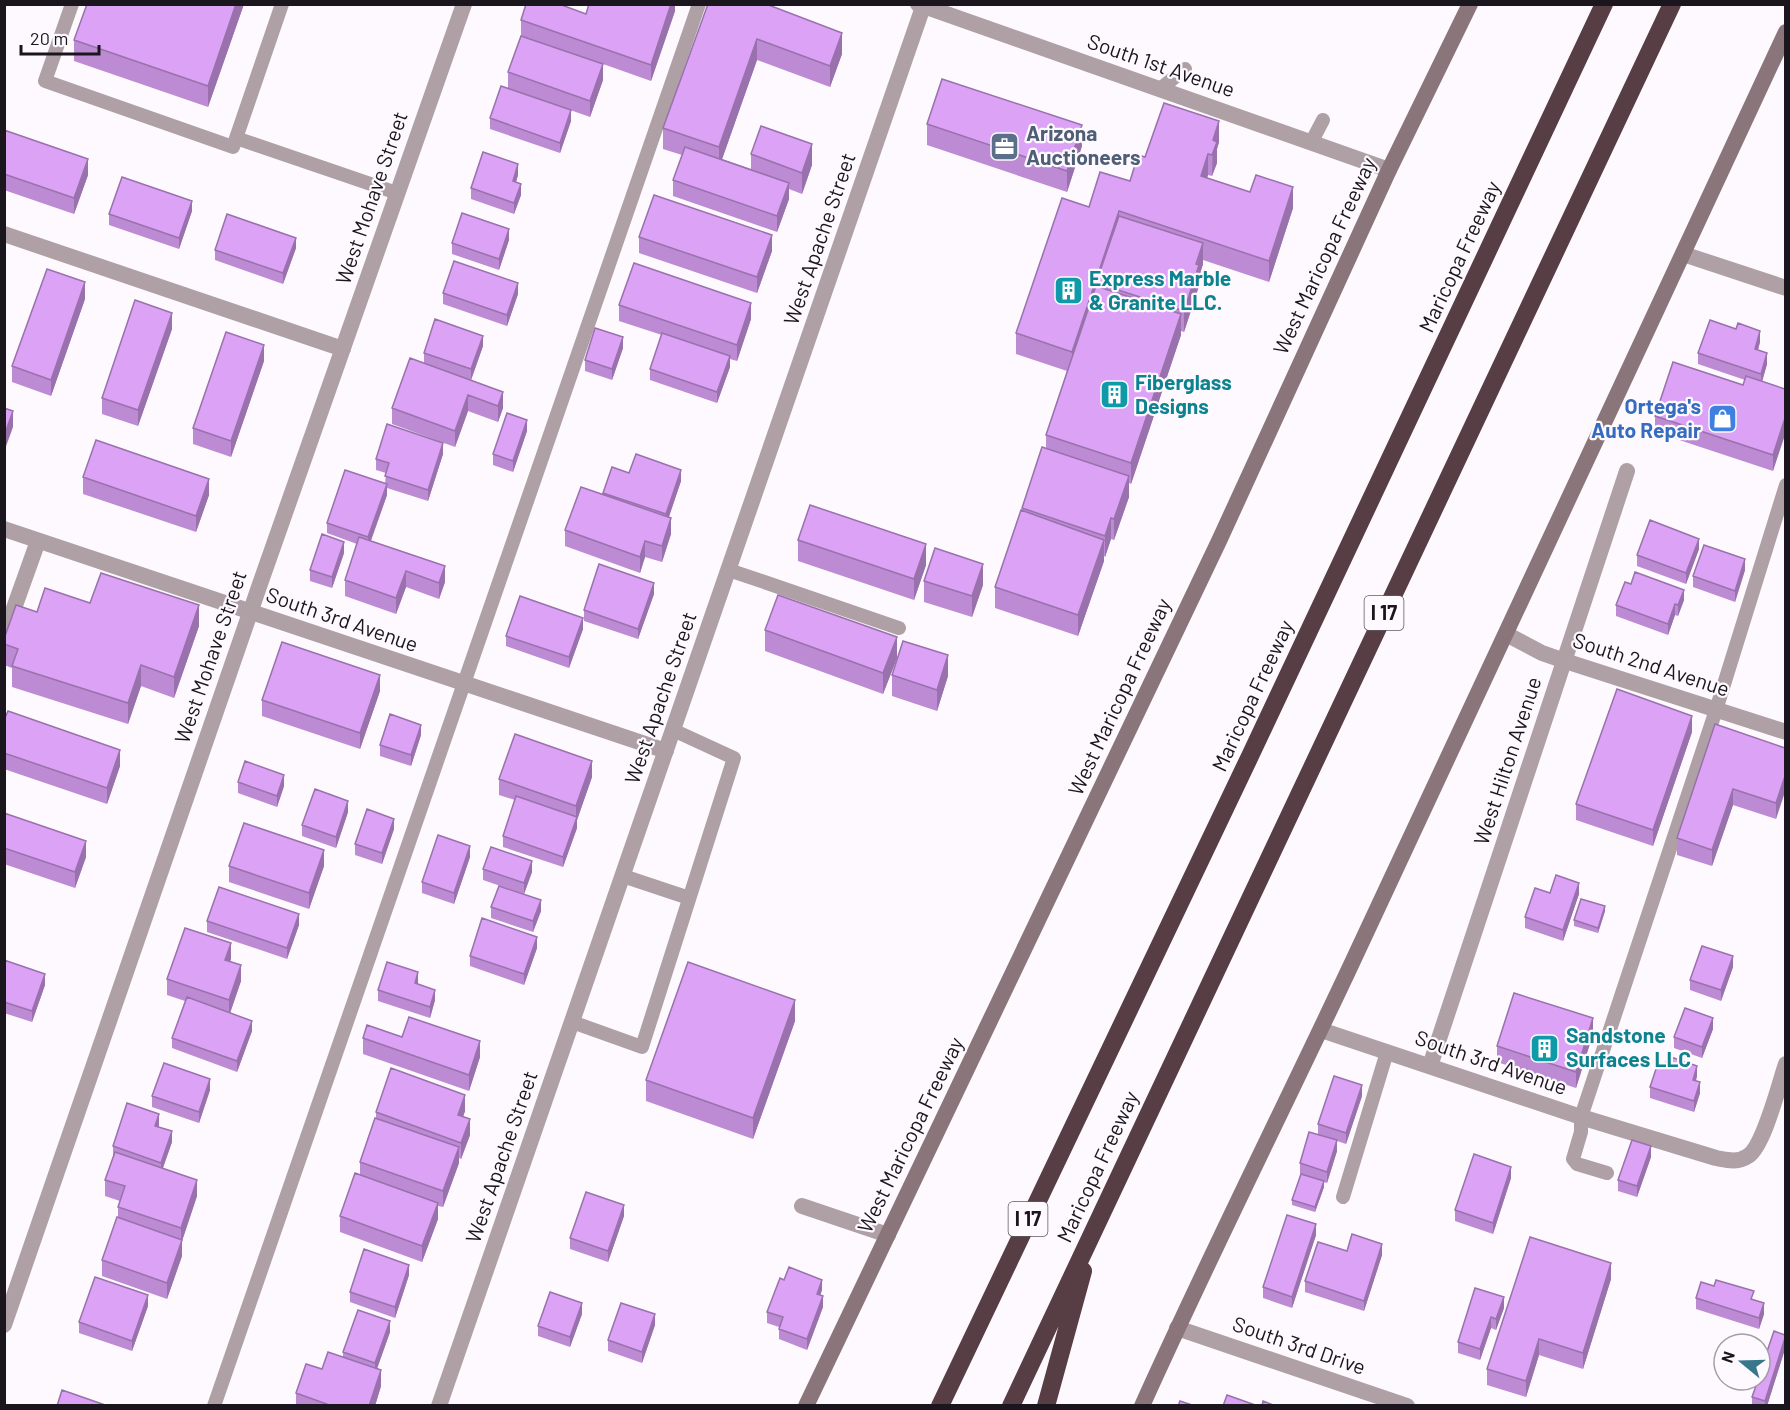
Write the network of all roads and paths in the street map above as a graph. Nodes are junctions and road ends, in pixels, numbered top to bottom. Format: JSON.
{"nodes":[{"id":1,"x":72,"y":4,"type":"edge"},
{"id":2,"x":282,"y":4,"type":"edge"},
{"id":3,"x":464,"y":4,"type":"edge"},
{"id":4,"x":699,"y":4,"type":"edge"},
{"id":5,"x":1470,"y":4,"type":"edge"},
{"id":6,"x":1604,"y":4,"type":"edge"},
{"id":7,"x":1672,"y":4,"type":"edge"},
{"id":8,"x":922,"y":5,"type":"edge"},
{"id":9,"x":1785,"y":32,"type":"edge"},
{"id":10,"x":1185,"y":69,"type":"dead end"},
{"id":11,"x":1160,"y":90,"type":"junction"},
{"id":12,"x":1323,"y":120,"type":"dead end"},
{"id":13,"x":236,"y":138,"type":"junction"},
{"id":14,"x":1311,"y":143,"type":"junction"},
{"id":15,"x":1389,"y":170,"type":"junction"},
{"id":16,"x":397,"y":194,"type":"junction"},
{"id":17,"x":4,"y":234,"type":"edge"},
{"id":18,"x":1683,"y":254,"type":"junction"},
{"id":19,"x":1785,"y":288,"type":"edge"},
{"id":20,"x":343,"y":349,"type":"junction"},
{"id":21,"x":1628,"y":471,"type":"dead end"},
{"id":22,"x":1785,"y":485,"type":"edge"},
{"id":23,"x":4,"y":529,"type":"edge"},
{"id":24,"x":38,"y":541,"type":"junction"},
{"id":25,"x":729,"y":570,"type":"junction"},
{"id":26,"x":250,"y":612,"type":"junction"},
{"id":27,"x":899,"y":628,"type":"dead end"},
{"id":28,"x":1506,"y":634,"type":"junction"},
{"id":29,"x":4,"y":636,"type":"edge"},
{"id":30,"x":1565,"y":661,"type":"junction"},
{"id":31,"x":464,"y":684,"type":"junction"},
{"id":32,"x":1716,"y":710,"type":"junction"},
{"id":33,"x":673,"y":730,"type":"junction"},
{"id":34,"x":1785,"y":732,"type":"edge"},
{"id":35,"x":666,"y":751,"type":"junction"},
{"id":36,"x":623,"y":876,"type":"junction"},
{"id":37,"x":689,"y":898,"type":"junction"},
{"id":38,"x":572,"y":1023,"type":"junction"},
{"id":39,"x":1321,"y":1030,"type":"junction"},
{"id":40,"x":1387,"y":1052,"type":"junction"},
{"id":41,"x":1785,"y":1064,"type":"edge"},
{"id":42,"x":1430,"y":1066,"type":"junction"},
{"id":43,"x":1581,"y":1117,"type":"junction"},
{"id":44,"x":1607,"y":1173,"type":"dead end"},
{"id":45,"x":1343,"y":1197,"type":"dead end"},
{"id":46,"x":802,"y":1206,"type":"dead end"},
{"id":47,"x":1097,"y":1221,"type":"junction"},
{"id":48,"x":888,"y":1235,"type":"junction"},
{"id":49,"x":4,"y":1325,"type":"edge"},
{"id":50,"x":1177,"y":1328,"type":"junction"},
{"id":51,"x":950,"y":1382,"type":"junction"},
{"id":52,"x":214,"y":1406,"type":"edge"},
{"id":53,"x":439,"y":1406,"type":"edge"},
{"id":54,"x":806,"y":1406,"type":"edge"},
{"id":55,"x":927,"y":1406,"type":"edge"},
{"id":56,"x":940,"y":1406,"type":"edge"},
{"id":57,"x":1011,"y":1406,"type":"edge"},
{"id":58,"x":1046,"y":1406,"type":"edge"},
{"id":59,"x":1142,"y":1406,"type":"edge"},
{"id":60,"x":1407,"y":1406,"type":"edge"}],
"edges":[{"from":1,"to":13,"type":"lane"},
{"from":2,"to":13,"type":"lane"},
{"from":3,"to":16,"type":"street","name":"West Mohave Street"},
{"from":4,"to":31,"type":"lane"},
{"from":5,"to":15,"type":"main road","name":"West Maricopa Freeway"},
{"from":6,"to":51,"type":"highway","name":"Maricopa Freeway","number":"I 17"},
{"from":7,"to":47,"type":"highway","name":"Maricopa Freeway","number":"I 17"},
{"from":8,"to":11,"type":"street","name":"South 1st Avenue"},
{"from":8,"to":25,"type":"street","name":"West Apache Street"},
{"from":9,"to":18,"type":"main road"},
{"from":10,"to":11,"type":"lane"},
{"from":11,"to":14,"type":"street","name":"South 1st Avenue"},
{"from":12,"to":14,"type":"lane"},
{"from":13,"to":16,"type":"lane"},
{"from":14,"to":15,"type":"street","name":"South 1st Avenue"},
{"from":15,"to":48,"type":"main road","name":"West Maricopa Freeway"},
{"from":16,"to":20,"type":"street","name":"West Mohave Street"},
{"from":17,"to":20,"type":"street"},
{"from":18,"to":19,"type":"street"},
{"from":18,"to":28,"type":"main road"},
{"from":20,"to":26,"type":"street","name":"West Mohave Street"},
{"from":21,"to":30,"type":"street","name":"West Hilton Avenue"},
{"from":22,"to":32,"type":"lane"},
{"from":23,"to":24,"type":"street","name":"South 3rd Avenue"},
{"from":24,"to":26,"type":"street","name":"South 3rd Avenue"},
{"from":24,"to":29,"type":"street"},
{"from":25,"to":27,"type":"lane"},
{"from":25,"to":33,"type":"street","name":"West Apache Street"},
{"from":26,"to":31,"type":"street","name":"South 3rd Avenue"},
{"from":26,"to":49,"type":"street","name":"West Mohave Street"},
{"from":28,"to":30,"type":"street","name":"South 2nd Avenue"},
{"from":28,"to":39,"type":"main road"},
{"from":30,"to":32,"type":"street","name":"South 2nd Avenue"},
{"from":30,"to":42,"type":"street","name":"West Hilton Avenue"},
{"from":31,"to":35,"type":"street","name":"South 3rd Avenue"},
{"from":31,"to":52,"type":"lane"},
{"from":32,"to":34,"type":"street","name":"South 2nd Avenue"},
{"from":32,"to":43,"type":"lane"},
{"from":33,"to":35,"type":"street","name":"West Apache Street"},
{"from":33,"to":37,"type":"lane"},
{"from":35,"to":36,"type":"street","name":"West Apache Street"},
{"from":36,"to":37,"type":"lane"},
{"from":36,"to":38,"type":"street","name":"West Apache Street"},
{"from":37,"to":38,"type":"lane"},
{"from":38,"to":53,"type":"street","name":"West Apache Street"},
{"from":39,"to":40,"type":"street","name":"South 3rd Avenue"},
{"from":39,"to":50,"type":"main road"},
{"from":40,"to":42,"type":"street","name":"South 3rd Avenue"},
{"from":40,"to":45,"type":"lane"},
{"from":41,"to":43,"type":"street","name":"South 3rd Avenue"},
{"from":42,"to":43,"type":"street","name":"South 3rd Avenue"},
{"from":43,"to":44,"type":"lane"},
{"from":46,"to":48,"type":"street"},
{"from":47,"to":57,"type":"highway","name":"Maricopa Freeway","number":"I 17"},
{"from":47,"to":58,"type":"highway"},
{"from":48,"to":54,"type":"main road","name":"West Maricopa Freeway"},
{"from":50,"to":59,"type":"main road"},
{"from":50,"to":60,"type":"street","name":"South 3rd Drive"},
{"from":51,"to":55,"type":"highway"},
{"from":51,"to":56,"type":"highway","name":"Maricopa Freeway","number":"I 17"}]}
